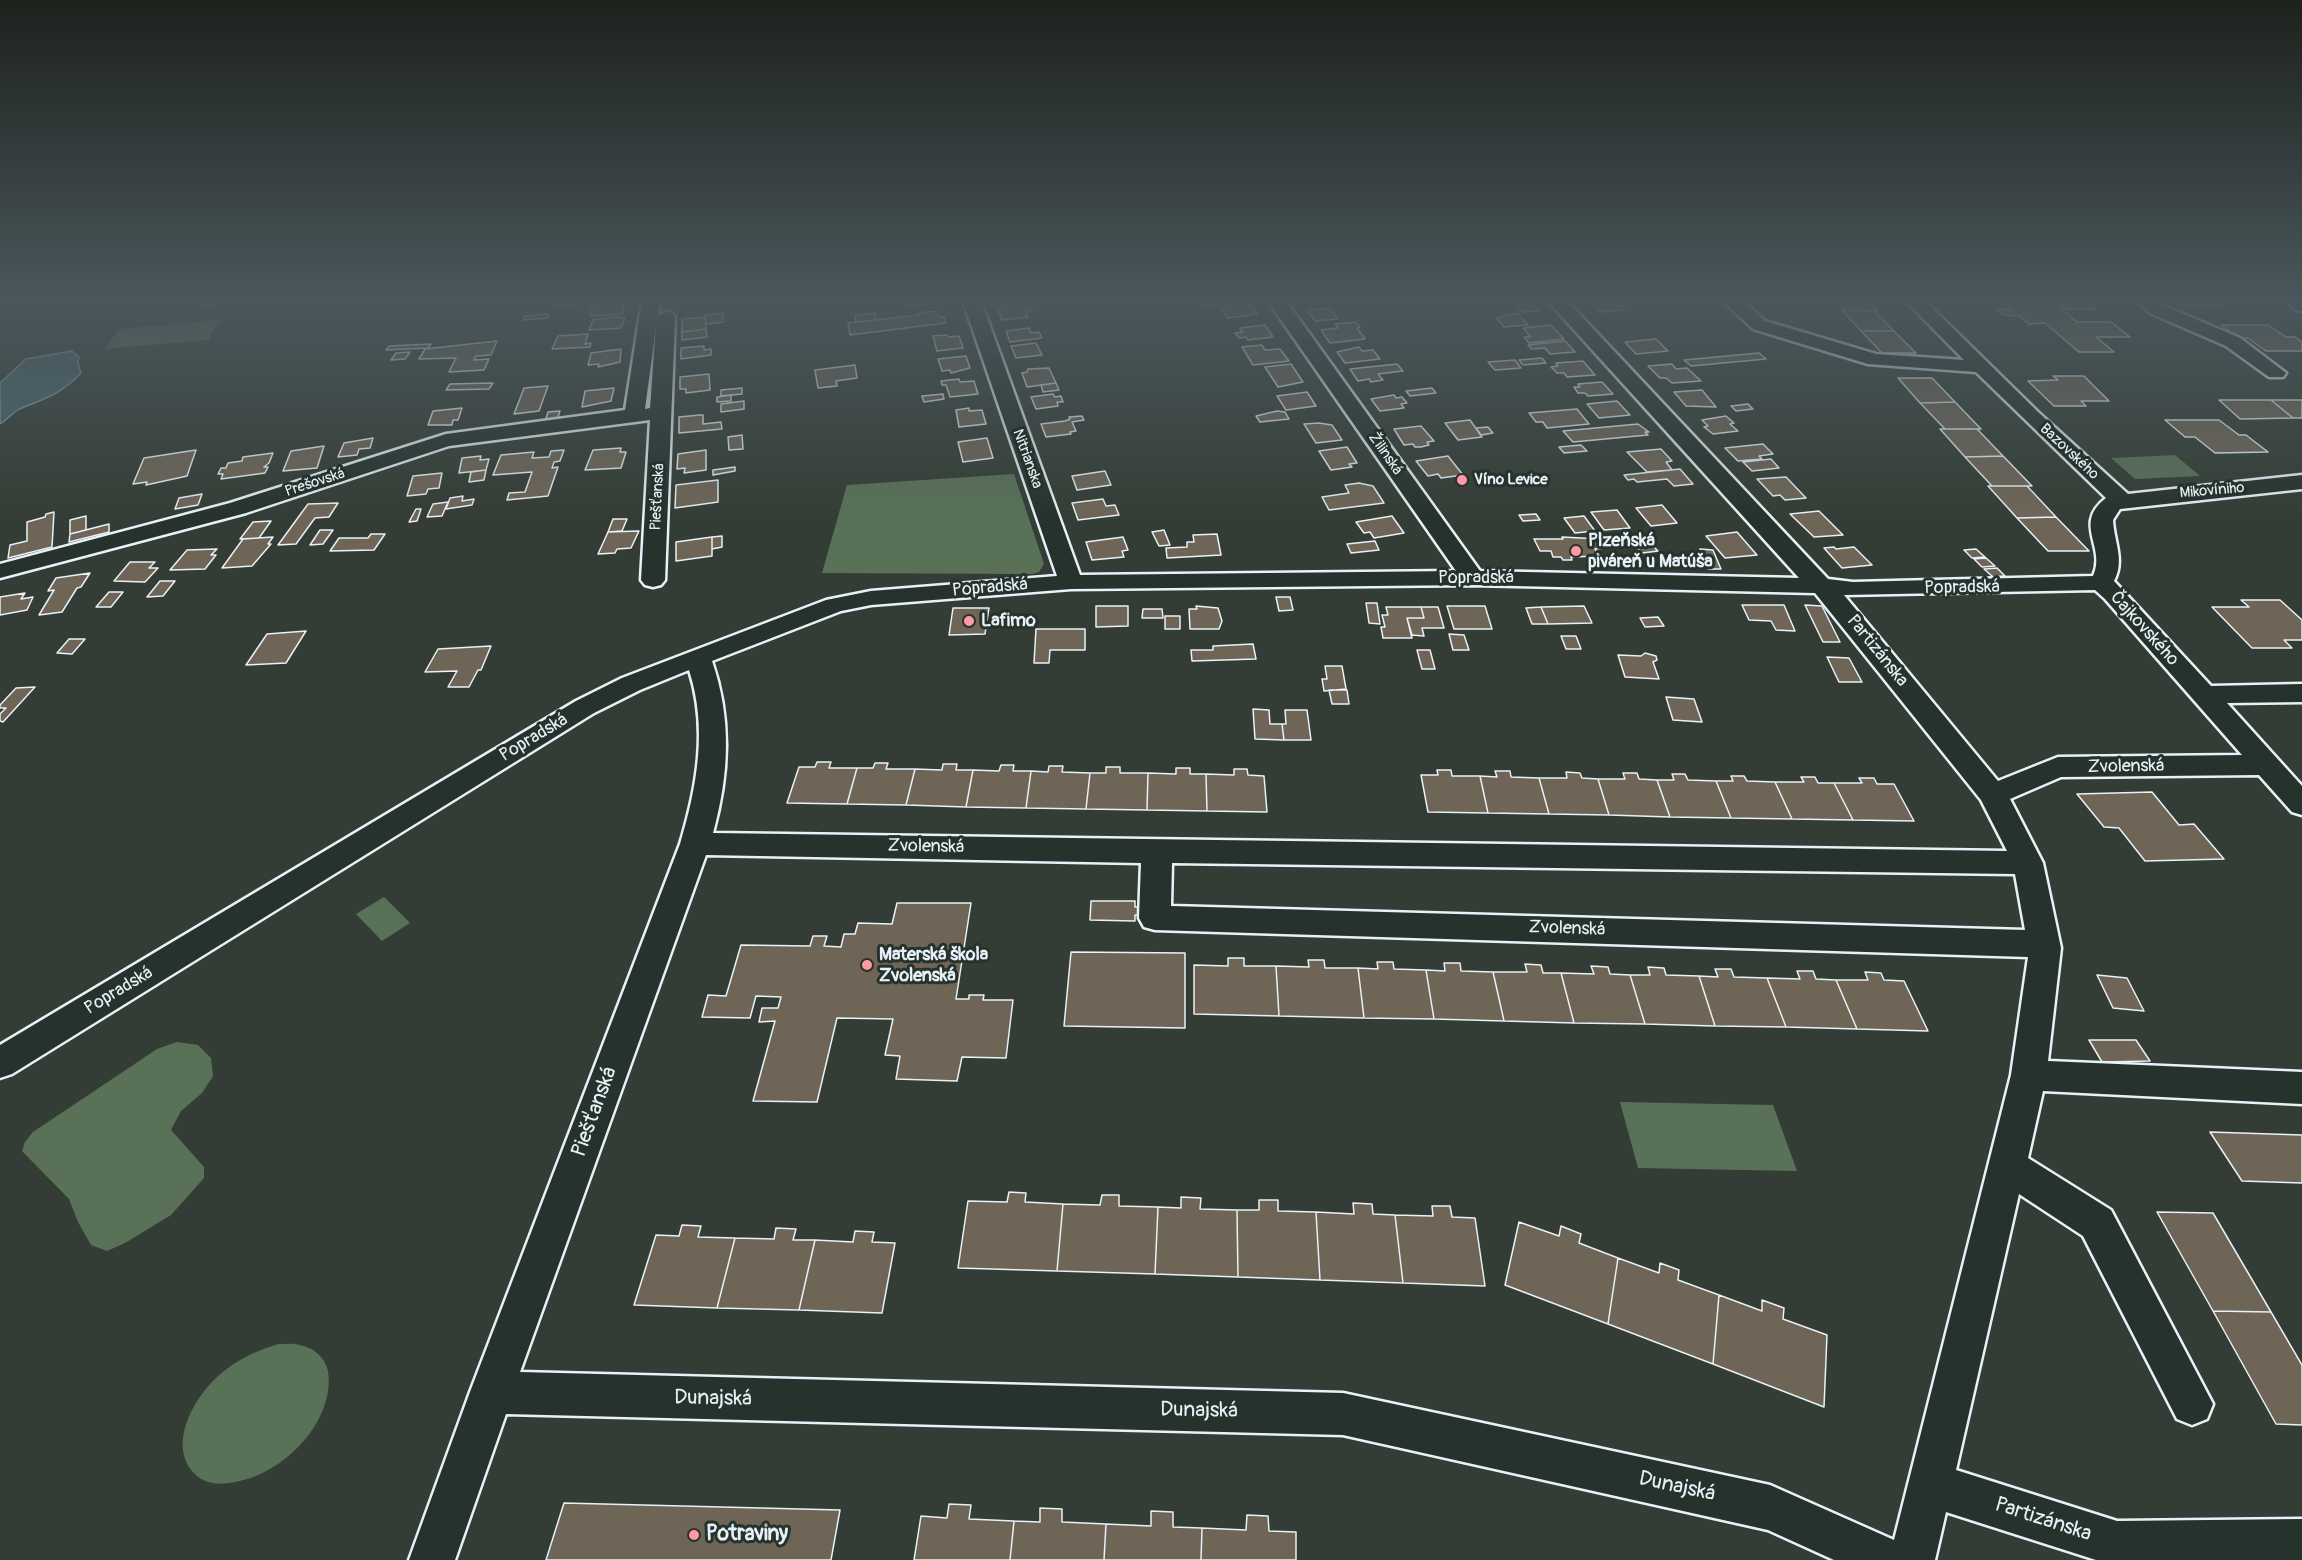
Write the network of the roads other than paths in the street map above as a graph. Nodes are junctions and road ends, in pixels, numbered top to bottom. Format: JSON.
{"nodes":[{"id":1,"x":640,"y":374,"type":"edge"},
{"id":2,"x":662,"y":374,"type":"edge"},
{"id":3,"x":998,"y":374,"type":"edge"},
{"id":4,"x":1329,"y":374,"type":"edge"},
{"id":5,"x":1624,"y":374,"type":"edge"},
{"id":6,"x":1990,"y":374,"type":"edge"},
{"id":7,"x":660,"y":414,"type":"junction"},
{"id":8,"x":634,"y":415,"type":"junction"},
{"id":9,"x":2302,"y":482,"type":"edge"},
{"id":10,"x":2121,"y":500,"type":"junction"},
{"id":11,"x":0,"y":571,"type":"edge"},
{"id":12,"x":1473,"y":578,"type":"junction"},
{"id":13,"x":653,"y":580,"type":"dead end"},
{"id":14,"x":1071,"y":582,"type":"junction"},
{"id":15,"x":2101,"y":583,"type":"junction"},
{"id":16,"x":1821,"y":586,"type":"junction"},
{"id":17,"x":698,"y":658,"type":"junction"},
{"id":18,"x":2302,"y":693,"type":"edge"},
{"id":19,"x":2203,"y":694,"type":"junction"},
{"id":20,"x":2265,"y":765,"type":"junction"},
{"id":21,"x":1993,"y":795,"type":"junction"},
{"id":22,"x":2302,"y":805,"type":"edge"},
{"id":23,"x":695,"y":844,"type":"junction"},
{"id":24,"x":1157,"y":852,"type":"junction"},
{"id":25,"x":2028,"y":863,"type":"junction"},
{"id":26,"x":2044,"y":948,"type":"junction"},
{"id":27,"x":0,"y":1063,"type":"edge"},
{"id":28,"x":2029,"y":1075,"type":"junction"},
{"id":29,"x":2302,"y":1088,"type":"edge"},
{"id":30,"x":2007,"y":1165,"type":"junction"},
{"id":31,"x":491,"y":1392,"type":"junction"},
{"id":32,"x":2193,"y":1404,"type":"dead end"},
{"id":33,"x":1929,"y":1484,"type":"junction"},
{"id":34,"x":2302,"y":1542,"type":"edge"},
{"id":35,"x":432,"y":1560,"type":"edge"},
{"id":36,"x":1887,"y":1560,"type":"edge"},
{"id":37,"x":1912,"y":1560,"type":"edge"}],
"edges":[{"from":1,"to":8,"type":"street"},
{"from":2,"to":7,"type":"street","name":"Piešťanská"},
{"from":3,"to":14,"type":"street","name":"Nitrianska"},
{"from":4,"to":12,"type":"street","name":"Žilinská"},
{"from":5,"to":16,"type":"street","name":"Partizánska"},
{"from":6,"to":10,"type":"street","name":"Bazovského"},
{"from":7,"to":8,"type":"street"},
{"from":7,"to":13,"type":"street","name":"Piešťanská"},
{"from":8,"to":11,"type":"street","name":"Prešovská"},
{"from":9,"to":10,"type":"street","name":"Mikovíniho"},
{"from":10,"to":15,"type":"street","name":"Čajkovského"},
{"from":12,"to":14,"type":"street","name":"Popradská"},
{"from":12,"to":16,"type":"street","name":"Popradská"},
{"from":14,"to":17,"type":"street","name":"Popradská"},
{"from":15,"to":16,"type":"street","name":"Popradská"},
{"from":15,"to":19,"type":"street","name":"Čajkovského"},
{"from":16,"to":21,"type":"street","name":"Partizánska"},
{"from":17,"to":23,"type":"street","name":"Piešťanská"},
{"from":17,"to":27,"type":"street","name":"Popradská"},
{"from":18,"to":19,"type":"street"},
{"from":19,"to":20,"type":"street","name":"Čajkovského"},
{"from":20,"to":21,"type":"street","name":"Zvolenská"},
{"from":20,"to":22,"type":"street","name":"Čajkovského"},
{"from":21,"to":25,"type":"street","name":"Partizánska"},
{"from":23,"to":24,"type":"street","name":"Zvolenská"},
{"from":23,"to":31,"type":"street","name":"Piešťanská"},
{"from":24,"to":25,"type":"street","name":"Zvolenská"},
{"from":24,"to":26,"type":"street","name":"Zvolenská"},
{"from":25,"to":26,"type":"street","name":"Partizánska"},
{"from":26,"to":28,"type":"street","name":"Partizánska"},
{"from":28,"to":29,"type":"street"},
{"from":28,"to":30,"type":"street","name":"Partizánska"},
{"from":30,"to":32,"type":"street"},
{"from":30,"to":33,"type":"street","name":"Partizánska"},
{"from":31,"to":35,"type":"street","name":"Piešťanská"},
{"from":31,"to":36,"type":"street","name":"Dunajská"},
{"from":33,"to":34,"type":"street","name":"Partizánska"},
{"from":33,"to":37,"type":"street","name":"Partizánska"}]}
